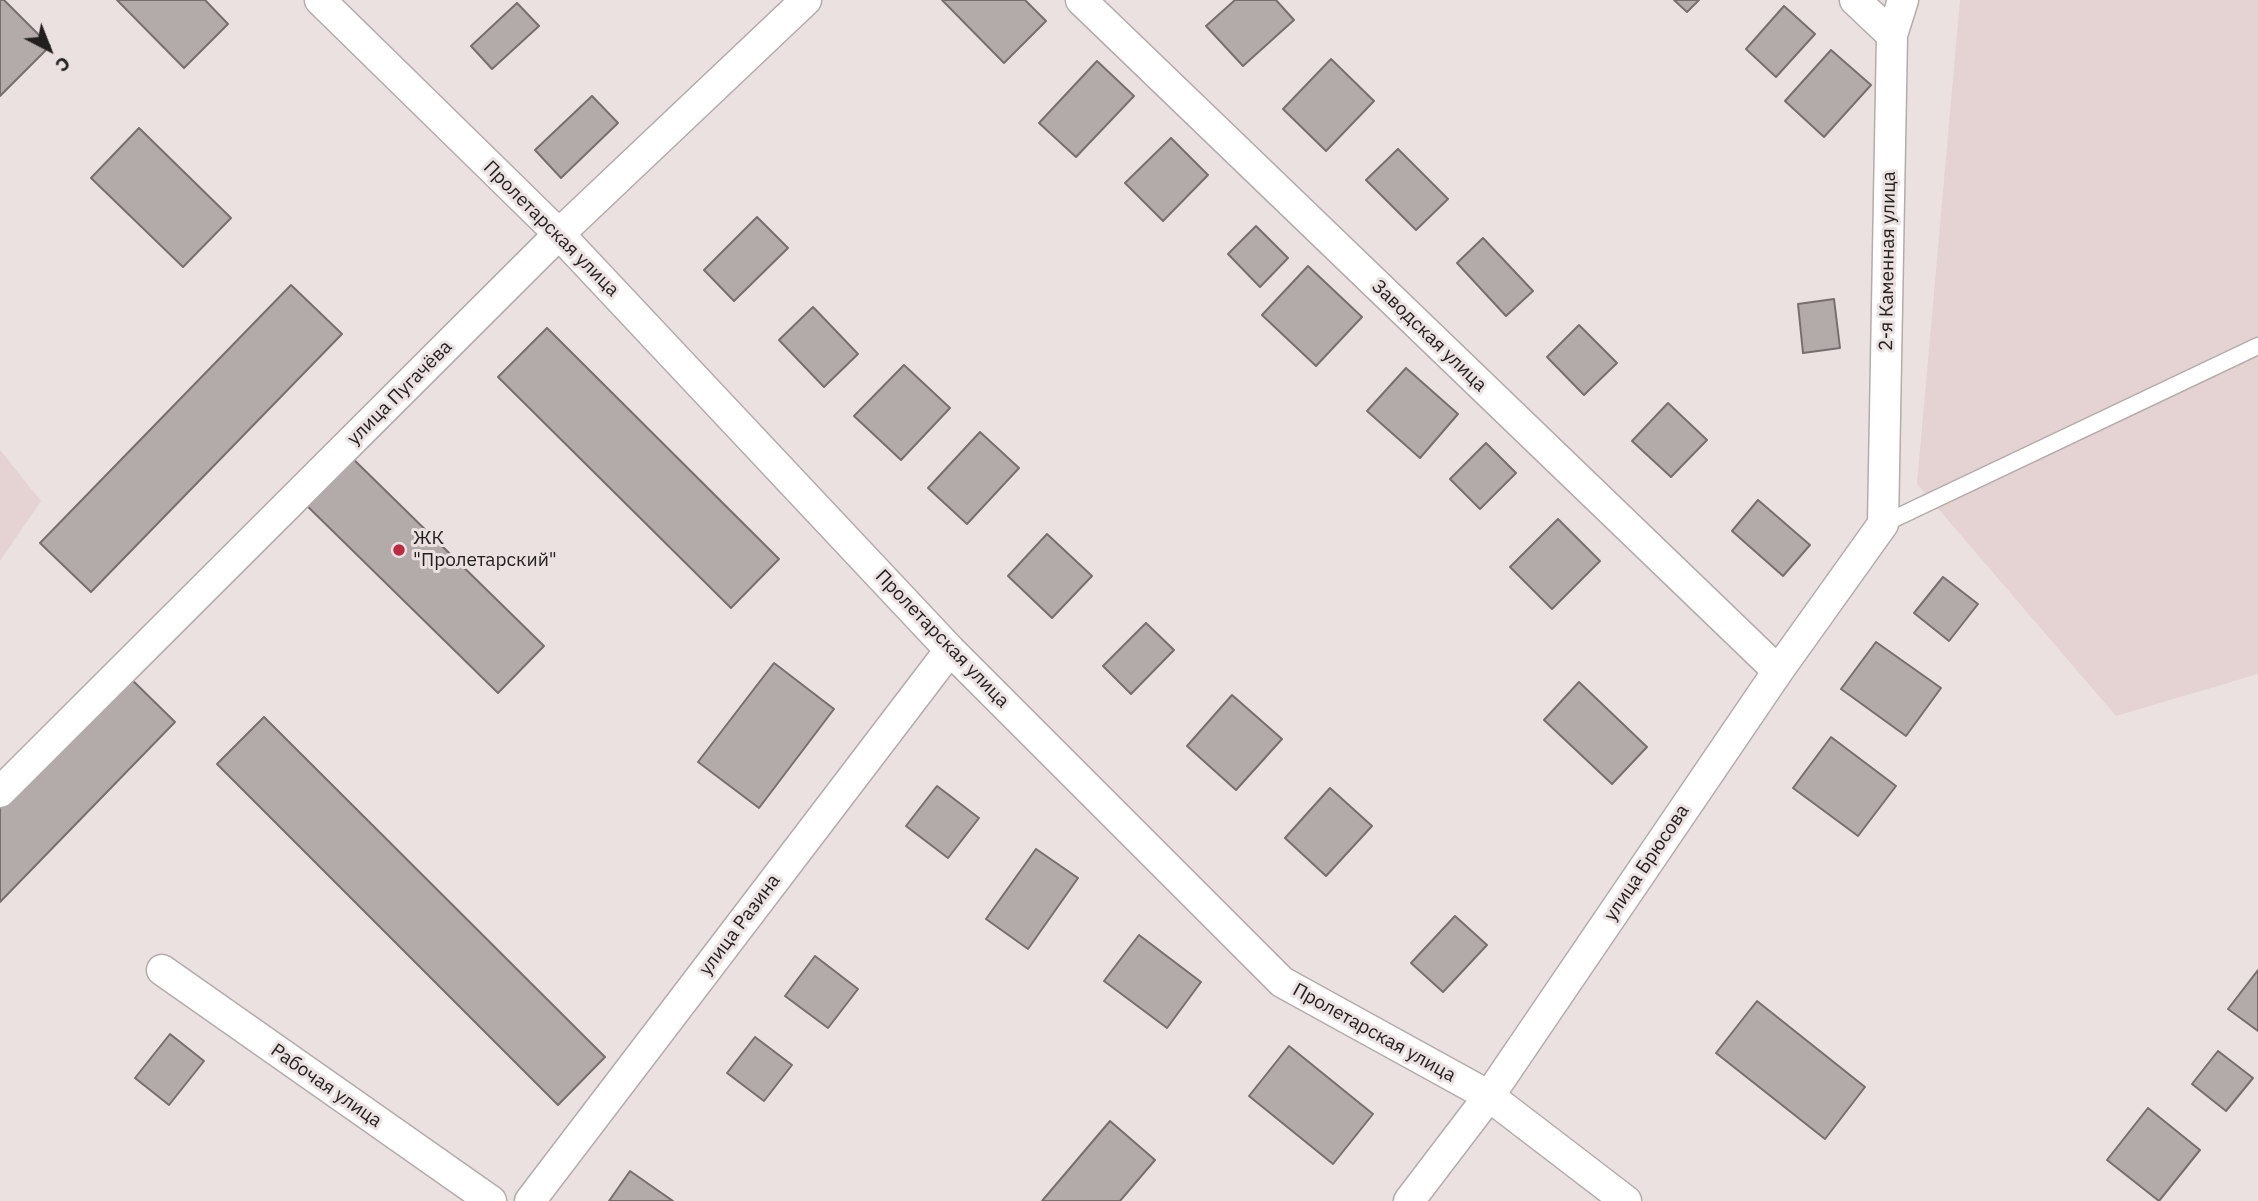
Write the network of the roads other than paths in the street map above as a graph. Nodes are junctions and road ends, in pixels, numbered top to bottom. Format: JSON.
{"nodes":[{"id":1,"x":320,"y":0,"type":"edge"},
{"id":2,"x":806,"y":0,"type":"edge"},
{"id":3,"x":1081,"y":0,"type":"edge"},
{"id":4,"x":1855,"y":0,"type":"edge"},
{"id":5,"x":1903,"y":0,"type":"edge"},
{"id":6,"x":1892,"y":35,"type":"junction"},
{"id":7,"x":559,"y":234,"type":"junction"},
{"id":8,"x":2258,"y":346,"type":"edge"},
{"id":9,"x":1883,"y":524,"type":"junction"},
{"id":10,"x":950,"y":650,"type":"junction"},
{"id":11,"x":1778,"y":671,"type":"junction"},
{"id":12,"x":0,"y":792,"type":"edge"},
{"id":13,"x":162,"y":970,"type":"dead end"},
{"id":14,"x":1489,"y":1096,"type":"junction"},
{"id":15,"x":491,"y":1201,"type":"edge"},
{"id":16,"x":530,"y":1201,"type":"edge"},
{"id":17,"x":1409,"y":1201,"type":"edge"},
{"id":18,"x":1626,"y":1201,"type":"edge"}],
"edges":[{"from":1,"to":7,"type":"street","name":"Пролетарская улица"},
{"from":2,"to":7,"type":"street","name":"улица Пугачёва"},
{"from":3,"to":11,"type":"street","name":"Заводская улица"},
{"from":4,"to":6,"type":"street"},
{"from":5,"to":6,"type":"street","name":"2-я Каменная улица"},
{"from":6,"to":9,"type":"street","name":"2-я Каменная улица"},
{"from":7,"to":10,"type":"street","name":"Пролетарская улица"},
{"from":7,"to":12,"type":"street","name":"улица Пугачёва"},
{"from":8,"to":9,"type":"lane"},
{"from":9,"to":11,"type":"street","name":"улица Брюсова"},
{"from":10,"to":14,"type":"street","name":"Пролетарская улица"},
{"from":10,"to":16,"type":"street","name":"улица Разина"},
{"from":11,"to":14,"type":"street","name":"улица Брюсова"},
{"from":13,"to":15,"type":"street","name":"Рабочая улица"},
{"from":14,"to":17,"type":"street","name":"улица Брюсова"},
{"from":14,"to":18,"type":"street","name":"Пролетарская улица"}]}
